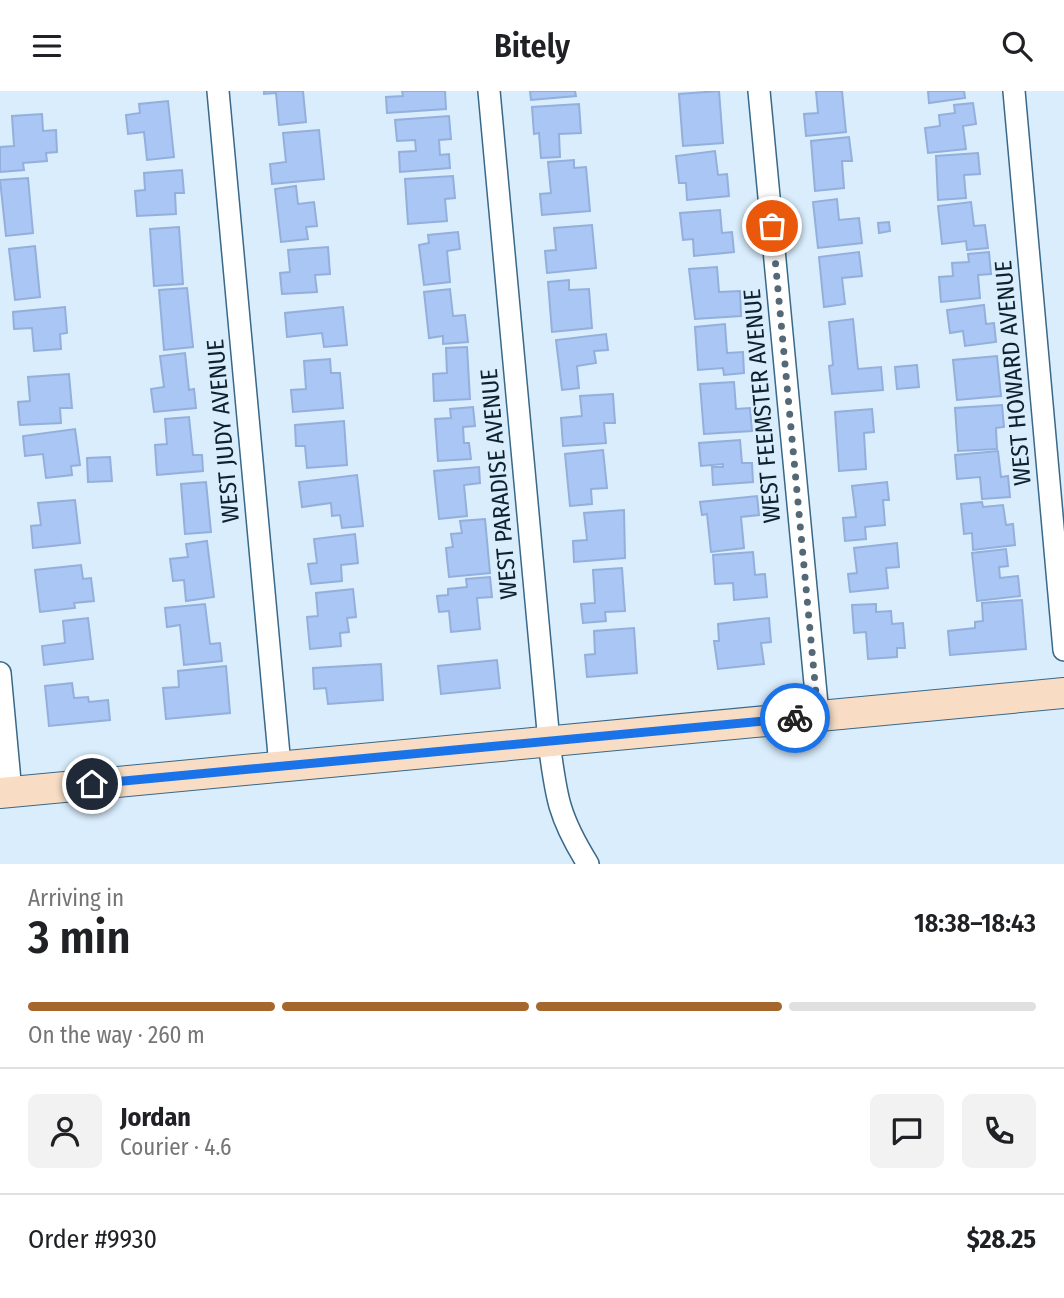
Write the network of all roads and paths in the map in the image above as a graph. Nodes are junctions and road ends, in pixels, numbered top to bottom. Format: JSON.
{"nodes":[{"id":1,"x":218,"y":91,"type":"edge"},
{"id":2,"x":489,"y":91,"type":"edge"},
{"id":3,"x":759,"y":91,"type":"edge"},
{"id":4,"x":1014,"y":91,"type":"edge"},
{"id":5,"x":1064,"y":650,"type":"edge"},
{"id":6,"x":0,"y":673,"type":"edge"},
{"id":7,"x":1064,"y":693,"type":"edge"},
{"id":8,"x":818,"y":715,"type":"junction"},
{"id":9,"x":549,"y":742,"type":"junction"},
{"id":10,"x":280,"y":766,"type":"junction"},
{"id":11,"x":5,"y":792,"type":"edge"},
{"id":12,"x":588,"y":864,"type":"edge"}],
"edges":[{"from":1,"to":10,"type":"street","name":"WEST JUDY AVENUE"},
{"from":2,"to":9,"type":"street","name":"WEST PARADISE AVENUE"},
{"from":3,"to":8,"type":"street","name":"WEST FEEMSTER AVENUE"},
{"from":4,"to":5,"type":"street","name":"WEST HOWARD AVENUE"},
{"from":6,"to":11,"type":"street"},
{"from":7,"to":8,"type":"main road"},
{"from":8,"to":9,"type":"main road"},
{"from":9,"to":10,"type":"main road"},
{"from":9,"to":12,"type":"street","name":"WEST PARADISE AVENUE"},
{"from":10,"to":11,"type":"main road"}]}
